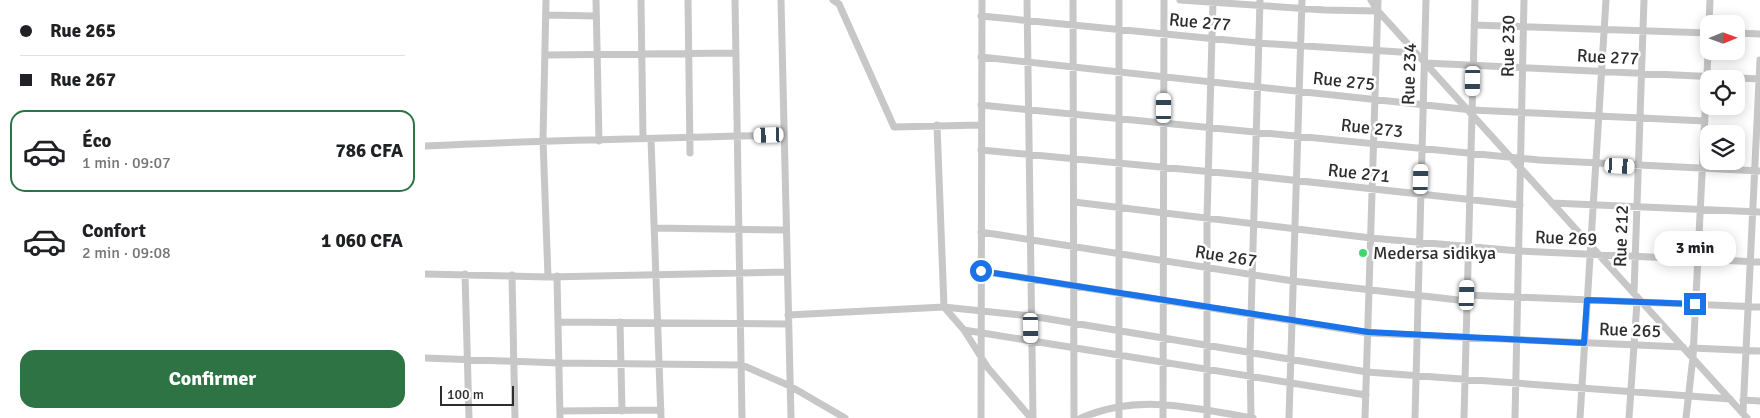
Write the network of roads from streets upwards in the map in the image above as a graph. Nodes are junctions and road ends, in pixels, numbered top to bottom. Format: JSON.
{"nodes":[{"id":1,"x":546,"y":0,"type":"edge"},
{"id":2,"x":596,"y":0,"type":"edge"},
{"id":3,"x":641,"y":0,"type":"edge"},
{"id":4,"x":688,"y":0,"type":"edge"},
{"id":5,"x":735,"y":0,"type":"edge"},
{"id":6,"x":781,"y":0,"type":"edge"},
{"id":7,"x":981,"y":0,"type":"edge"},
{"id":8,"x":1027,"y":0,"type":"edge"},
{"id":9,"x":1073,"y":0,"type":"edge"},
{"id":10,"x":1119,"y":0,"type":"edge"},
{"id":11,"x":1164,"y":0,"type":"edge"},
{"id":12,"x":1180,"y":0,"type":"edge"},
{"id":13,"x":1302,"y":0,"type":"edge"},
{"id":14,"x":1371,"y":0,"type":"edge"},
{"id":15,"x":1378,"y":0,"type":"edge"},
{"id":16,"x":1426,"y":0,"type":"edge"},
{"id":17,"x":1475,"y":0,"type":"edge"},
{"id":18,"x":1524,"y":0,"type":"edge"},
{"id":19,"x":1606,"y":0,"type":"edge"},
{"id":20,"x":1644,"y":0,"type":"edge"},
{"id":21,"x":1710,"y":0,"type":"edge"},
{"id":22,"x":837,"y":1,"type":"edge"},
{"id":23,"x":1213,"y":1,"type":"edge"},
{"id":24,"x":1260,"y":3,"type":"edge"},
{"id":25,"x":1301,"y":8,"type":"junction"},
{"id":26,"x":1378,"y":11,"type":"junction"},
{"id":27,"x":545,"y":15,"type":"junction"},
{"id":28,"x":1709,"y":15,"type":"edge"},
{"id":29,"x":596,"y":16,"type":"junction"},
{"id":30,"x":981,"y":16,"type":"junction"},
{"id":31,"x":1028,"y":20,"type":"junction"},
{"id":32,"x":1074,"y":25,"type":"junction"},
{"id":33,"x":1474,"y":25,"type":"junction"},
{"id":34,"x":1524,"y":27,"type":"junction"},
{"id":35,"x":1119,"y":29,"type":"junction"},
{"id":36,"x":1604,"y":29,"type":"junction"},
{"id":37,"x":1643,"y":31,"type":"junction"},
{"id":38,"x":1700,"y":33,"type":"edge"},
{"id":39,"x":1745,"y":33,"type":"edge"},
{"id":40,"x":1164,"y":34,"type":"junction"},
{"id":41,"x":1760,"y":34,"type":"edge"},
{"id":42,"x":1212,"y":38,"type":"junction"},
{"id":43,"x":1259,"y":43,"type":"junction"},
{"id":44,"x":1300,"y":46,"type":"junction"},
{"id":45,"x":1376,"y":51,"type":"junction"},
{"id":46,"x":597,"y":53,"type":"junction"},
{"id":47,"x":642,"y":53,"type":"junction"},
{"id":48,"x":689,"y":53,"type":"junction"},
{"id":49,"x":736,"y":53,"type":"junction"},
{"id":50,"x":1416,"y":53,"type":"junction"},
{"id":51,"x":545,"y":55,"type":"junction"},
{"id":52,"x":981,"y":57,"type":"junction"},
{"id":53,"x":1760,"y":60,"type":"edge"},
{"id":54,"x":1028,"y":62,"type":"junction"},
{"id":55,"x":1425,"y":63,"type":"junction"},
{"id":56,"x":1473,"y":66,"type":"junction"},
{"id":57,"x":1074,"y":68,"type":"junction"},
{"id":58,"x":1523,"y":69,"type":"junction"},
{"id":59,"x":1601,"y":72,"type":"junction"},
{"id":60,"x":1119,"y":73,"type":"junction"},
{"id":61,"x":1643,"y":74,"type":"junction"},
{"id":62,"x":1700,"y":77,"type":"edge"},
{"id":63,"x":1164,"y":78,"type":"junction"},
{"id":64,"x":1745,"y":78,"type":"edge"},
{"id":65,"x":1760,"y":79,"type":"edge"},
{"id":66,"x":1211,"y":83,"type":"junction"},
{"id":67,"x":1257,"y":88,"type":"junction"},
{"id":68,"x":1299,"y":92,"type":"junction"},
{"id":69,"x":1375,"y":100,"type":"junction"},
{"id":70,"x":1423,"y":104,"type":"junction"},
{"id":71,"x":981,"y":105,"type":"junction"},
{"id":72,"x":1029,"y":109,"type":"junction"},
{"id":73,"x":1470,"y":111,"type":"junction"},
{"id":74,"x":1522,"y":112,"type":"junction"},
{"id":75,"x":1074,"y":114,"type":"junction"},
{"id":76,"x":1705,"y":115,"type":"edge"},
{"id":77,"x":1599,"y":116,"type":"junction"},
{"id":78,"x":1119,"y":118,"type":"junction"},
{"id":79,"x":1641,"y":118,"type":"junction"},
{"id":80,"x":1705,"y":121,"type":"junction"},
{"id":81,"x":1164,"y":123,"type":"junction"},
{"id":82,"x":981,"y":125,"type":"junction"},
{"id":83,"x":1705,"y":125,"type":"edge"},
{"id":84,"x":937,"y":126,"type":"junction"},
{"id":85,"x":1209,"y":127,"type":"junction"},
{"id":86,"x":1256,"y":132,"type":"junction"},
{"id":87,"x":784,"y":134,"type":"junction"},
{"id":88,"x":738,"y":136,"type":"junction"},
{"id":89,"x":1297,"y":136,"type":"junction"},
{"id":90,"x":690,"y":138,"type":"junction"},
{"id":91,"x":647,"y":139,"type":"junction"},
{"id":92,"x":543,"y":140,"type":"junction"},
{"id":93,"x":599,"y":141,"type":"junction"},
{"id":94,"x":1373,"y":143,"type":"junction"},
{"id":95,"x":425,"y":146,"type":"edge"},
{"id":96,"x":1422,"y":148,"type":"junction"},
{"id":97,"x":981,"y":150,"type":"junction"},
{"id":98,"x":690,"y":153,"type":"dead end"},
{"id":99,"x":1471,"y":153,"type":"junction"},
{"id":100,"x":1029,"y":155,"type":"junction"},
{"id":101,"x":1510,"y":157,"type":"junction"},
{"id":102,"x":1521,"y":158,"type":"junction"},
{"id":103,"x":1074,"y":159,"type":"junction"},
{"id":104,"x":1119,"y":164,"type":"junction"},
{"id":105,"x":1596,"y":164,"type":"junction"},
{"id":106,"x":1639,"y":166,"type":"junction"},
{"id":107,"x":1164,"y":168,"type":"junction"},
{"id":108,"x":1521,"y":169,"type":"junction"},
{"id":109,"x":1700,"y":169,"type":"edge"},
{"id":110,"x":1702,"y":170,"type":"edge"},
{"id":111,"x":1730,"y":170,"type":"edge"},
{"id":112,"x":1757,"y":171,"type":"edge"},
{"id":113,"x":1208,"y":172,"type":"junction"},
{"id":114,"x":1255,"y":176,"type":"junction"},
{"id":115,"x":1296,"y":181,"type":"junction"},
{"id":116,"x":1372,"y":190,"type":"junction"},
{"id":117,"x":1420,"y":195,"type":"junction"},
{"id":118,"x":1469,"y":200,"type":"junction"},
{"id":119,"x":1074,"y":202,"type":"junction"},
{"id":120,"x":1552,"y":203,"type":"junction"},
{"id":121,"x":1520,"y":205,"type":"junction"},
{"id":122,"x":1593,"y":206,"type":"junction"},
{"id":123,"x":1637,"y":207,"type":"junction"},
{"id":124,"x":1119,"y":208,"type":"junction"},
{"id":125,"x":1700,"y":209,"type":"junction"},
{"id":126,"x":1756,"y":211,"type":"edge"},
{"id":127,"x":1164,"y":213,"type":"junction"},
{"id":128,"x":1207,"y":218,"type":"junction"},
{"id":129,"x":1254,"y":224,"type":"junction"},
{"id":130,"x":654,"y":228,"type":"junction"},
{"id":131,"x":740,"y":229,"type":"junction"},
{"id":132,"x":1295,"y":229,"type":"junction"},
{"id":133,"x":786,"y":230,"type":"junction"},
{"id":134,"x":981,"y":232,"type":"junction"},
{"id":135,"x":1371,"y":238,"type":"junction"},
{"id":136,"x":1030,"y":240,"type":"junction"},
{"id":137,"x":1418,"y":242,"type":"junction"},
{"id":138,"x":1590,"y":244,"type":"junction"},
{"id":139,"x":1074,"y":246,"type":"junction"},
{"id":140,"x":1468,"y":247,"type":"junction"},
{"id":141,"x":1519,"y":251,"type":"junction"},
{"id":142,"x":1119,"y":254,"type":"junction"},
{"id":143,"x":1590,"y":255,"type":"junction"},
{"id":144,"x":1599,"y":255,"type":"junction"},
{"id":145,"x":1635,"y":256,"type":"junction"},
{"id":146,"x":1697,"y":259,"type":"junction"},
{"id":147,"x":1164,"y":261,"type":"junction"},
{"id":148,"x":1750,"y":262,"type":"junction"},
{"id":149,"x":1760,"y":262,"type":"edge"},
{"id":150,"x":1206,"y":268,"type":"junction"},
{"id":151,"x":981,"y":271,"type":"junction"},
{"id":152,"x":787,"y":272,"type":"junction"},
{"id":153,"x":425,"y":274,"type":"edge"},
{"id":154,"x":465,"y":274,"type":"junction"},
{"id":155,"x":741,"y":274,"type":"junction"},
{"id":156,"x":512,"y":275,"type":"junction"},
{"id":157,"x":1252,"y":275,"type":"junction"},
{"id":158,"x":557,"y":276,"type":"junction"},
{"id":159,"x":656,"y":276,"type":"junction"},
{"id":160,"x":548,"y":277,"type":"junction"},
{"id":161,"x":1031,"y":278,"type":"junction"},
{"id":162,"x":1293,"y":282,"type":"junction"},
{"id":163,"x":1074,"y":285,"type":"junction"},
{"id":164,"x":1369,"y":291,"type":"junction"},
{"id":165,"x":1119,"y":292,"type":"junction"},
{"id":166,"x":1634,"y":293,"type":"junction"},
{"id":167,"x":1417,"y":296,"type":"junction"},
{"id":168,"x":1518,"y":297,"type":"junction"},
{"id":169,"x":1467,"y":298,"type":"junction"},
{"id":170,"x":1163,"y":300,"type":"junction"},
{"id":171,"x":1587,"y":300,"type":"junction"},
{"id":172,"x":1640,"y":302,"type":"junction"},
{"id":173,"x":1695,"y":304,"type":"junction"},
{"id":174,"x":1748,"y":306,"type":"junction"},
{"id":175,"x":944,"y":307,"type":"junction"},
{"id":176,"x":1207,"y":307,"type":"junction"},
{"id":177,"x":1760,"y":307,"type":"edge"},
{"id":178,"x":981,"y":311,"type":"junction"},
{"id":179,"x":1251,"y":314,"type":"junction"},
{"id":180,"x":788,"y":315,"type":"junction"},
{"id":181,"x":1031,"y":316,"type":"junction"},
{"id":182,"x":1292,"y":320,"type":"junction"},
{"id":183,"x":558,"y":322,"type":"junction"},
{"id":184,"x":620,"y":322,"type":"junction"},
{"id":185,"x":658,"y":322,"type":"junction"},
{"id":186,"x":1074,"y":323,"type":"junction"},
{"id":187,"x":742,"y":324,"type":"junction"},
{"id":188,"x":789,"y":324,"type":"junction"},
{"id":189,"x":964,"y":330,"type":"junction"},
{"id":190,"x":1119,"y":331,"type":"junction"},
{"id":191,"x":1368,"y":332,"type":"junction"},
{"id":192,"x":981,"y":333,"type":"junction"},
{"id":193,"x":1416,"y":336,"type":"junction"},
{"id":194,"x":1466,"y":338,"type":"junction"},
{"id":195,"x":1163,"y":339,"type":"junction"},
{"id":196,"x":1032,"y":340,"type":"junction"},
{"id":197,"x":1517,"y":340,"type":"junction"},
{"id":198,"x":1584,"y":343,"type":"junction"},
{"id":199,"x":1635,"y":345,"type":"junction"},
{"id":200,"x":1207,"y":346,"type":"junction"},
{"id":201,"x":1074,"y":347,"type":"junction"},
{"id":202,"x":1683,"y":347,"type":"junction"},
{"id":203,"x":1692,"y":348,"type":"junction"},
{"id":204,"x":1745,"y":351,"type":"junction"},
{"id":205,"x":1760,"y":351,"type":"edge"},
{"id":206,"x":1250,"y":353,"type":"junction"},
{"id":207,"x":1119,"y":354,"type":"junction"},
{"id":208,"x":1693,"y":357,"type":"junction"},
{"id":209,"x":425,"y":358,"type":"edge"},
{"id":210,"x":981,"y":358,"type":"junction"},
{"id":211,"x":467,"y":359,"type":"junction"},
{"id":212,"x":514,"y":361,"type":"junction"},
{"id":213,"x":1291,"y":361,"type":"junction"},
{"id":214,"x":1163,"y":362,"type":"junction"},
{"id":215,"x":559,"y":363,"type":"junction"},
{"id":216,"x":621,"y":364,"type":"junction"},
{"id":217,"x":659,"y":364,"type":"junction"},
{"id":218,"x":742,"y":365,"type":"junction"},
{"id":219,"x":1207,"y":369,"type":"junction"},
{"id":220,"x":1367,"y":372,"type":"junction"},
{"id":221,"x":1250,"y":376,"type":"junction"},
{"id":222,"x":1415,"y":376,"type":"junction"},
{"id":223,"x":1465,"y":380,"type":"junction"},
{"id":224,"x":1290,"y":383,"type":"junction"},
{"id":225,"x":1516,"y":384,"type":"junction"},
{"id":226,"x":790,"y":386,"type":"junction"},
{"id":227,"x":1581,"y":389,"type":"junction"},
{"id":228,"x":1632,"y":392,"type":"junction"},
{"id":229,"x":1366,"y":395,"type":"junction"},
{"id":230,"x":1688,"y":396,"type":"junction"},
{"id":231,"x":1730,"y":399,"type":"junction"},
{"id":232,"x":1743,"y":400,"type":"junction"},
{"id":233,"x":1760,"y":401,"type":"edge"},
{"id":234,"x":1119,"y":405,"type":"junction"},
{"id":235,"x":1163,"y":405,"type":"junction"},
{"id":236,"x":622,"y":411,"type":"junction"},
{"id":237,"x":661,"y":414,"type":"edge"},
{"id":238,"x":1207,"y":414,"type":"edge"},
{"id":239,"x":560,"y":415,"type":"edge"},
{"id":240,"x":1745,"y":416,"type":"edge"},
{"id":241,"x":469,"y":418,"type":"edge"},
{"id":242,"x":515,"y":418,"type":"edge"},
{"id":243,"x":742,"y":418,"type":"edge"},
{"id":244,"x":791,"y":418,"type":"edge"},
{"id":245,"x":845,"y":418,"type":"edge"},
{"id":246,"x":981,"y":418,"type":"edge"},
{"id":247,"x":1032,"y":418,"type":"edge"},
{"id":248,"x":1074,"y":418,"type":"edge"},
{"id":249,"x":1081,"y":418,"type":"edge"},
{"id":250,"x":1119,"y":418,"type":"edge"},
{"id":251,"x":1163,"y":418,"type":"edge"},
{"id":252,"x":1251,"y":418,"type":"edge"},
{"id":253,"x":1289,"y":418,"type":"edge"},
{"id":254,"x":1365,"y":418,"type":"edge"},
{"id":255,"x":1415,"y":418,"type":"edge"},
{"id":256,"x":1464,"y":418,"type":"edge"},
{"id":257,"x":1515,"y":418,"type":"edge"},
{"id":258,"x":1579,"y":418,"type":"edge"},
{"id":259,"x":1629,"y":418,"type":"edge"},
{"id":260,"x":1686,"y":418,"type":"edge"}],
"edges":[{"from":1,"to":27,"type":"street"},
{"from":2,"to":29,"type":"street"},
{"from":3,"to":47,"type":"street"},
{"from":4,"to":48,"type":"street"},
{"from":5,"to":49,"type":"street"},
{"from":6,"to":87,"type":"street"},
{"from":7,"to":30,"type":"street"},
{"from":8,"to":31,"type":"street"},
{"from":9,"to":32,"type":"street"},
{"from":10,"to":35,"type":"street"},
{"from":11,"to":40,"type":"street"},
{"from":12,"to":23,"type":"street"},
{"from":13,"to":25,"type":"street"},
{"from":14,"to":26,"type":"street"},
{"from":15,"to":26,"type":"street"},
{"from":16,"to":55,"type":"street","name":"Rue 234"},
{"from":17,"to":33,"type":"street"},
{"from":18,"to":34,"type":"street","name":"Rue 230"},
{"from":19,"to":36,"type":"street"},
{"from":20,"to":37,"type":"street","name":"Rue 212"},
{"from":21,"to":28,"type":"street"},
{"from":22,"to":84,"type":"street"},
{"from":23,"to":24,"type":"street"},
{"from":23,"to":42,"type":"street"},
{"from":24,"to":25,"type":"street"},
{"from":24,"to":43,"type":"street"},
{"from":25,"to":26,"type":"street"},
{"from":25,"to":44,"type":"street"},
{"from":26,"to":45,"type":"street"},
{"from":26,"to":50,"type":"street"},
{"from":27,"to":29,"type":"street"},
{"from":27,"to":51,"type":"street"},
{"from":29,"to":46,"type":"street"},
{"from":30,"to":31,"type":"street","name":"Rue 277"},
{"from":30,"to":52,"type":"street"},
{"from":31,"to":32,"type":"street","name":"Rue 277"},
{"from":31,"to":54,"type":"street"},
{"from":32,"to":35,"type":"street","name":"Rue 277"},
{"from":32,"to":57,"type":"street"},
{"from":33,"to":34,"type":"street"},
{"from":33,"to":56,"type":"street"},
{"from":34,"to":36,"type":"street"},
{"from":34,"to":58,"type":"street","name":"Rue 230"},
{"from":35,"to":40,"type":"street","name":"Rue 277"},
{"from":35,"to":60,"type":"street"},
{"from":36,"to":37,"type":"street"},
{"from":36,"to":59,"type":"street"},
{"from":37,"to":38,"type":"street"},
{"from":37,"to":61,"type":"street","name":"Rue 212"},
{"from":39,"to":41,"type":"street"},
{"from":40,"to":42,"type":"street","name":"Rue 277"},
{"from":40,"to":63,"type":"street"},
{"from":42,"to":43,"type":"street","name":"Rue 277"},
{"from":42,"to":66,"type":"street"},
{"from":43,"to":44,"type":"street","name":"Rue 277"},
{"from":43,"to":67,"type":"street"},
{"from":44,"to":45,"type":"street","name":"Rue 277"},
{"from":44,"to":68,"type":"street"},
{"from":45,"to":50,"type":"street","name":"Rue 277"},
{"from":45,"to":69,"type":"street"},
{"from":46,"to":47,"type":"street"},
{"from":46,"to":51,"type":"street"},
{"from":46,"to":93,"type":"street"},
{"from":47,"to":48,"type":"street"},
{"from":47,"to":91,"type":"street"},
{"from":48,"to":49,"type":"street"},
{"from":48,"to":90,"type":"street"},
{"from":49,"to":88,"type":"street"},
{"from":50,"to":55,"type":"street"},
{"from":51,"to":92,"type":"street"},
{"from":52,"to":54,"type":"street","name":"Rue 275"},
{"from":52,"to":71,"type":"street"},
{"from":53,"to":65,"type":"street"},
{"from":54,"to":57,"type":"street","name":"Rue 275"},
{"from":54,"to":72,"type":"street"},
{"from":55,"to":56,"type":"street","name":"Rue 277"},
{"from":55,"to":70,"type":"street","name":"Rue 234"},
{"from":55,"to":73,"type":"street"},
{"from":56,"to":58,"type":"street","name":"Rue 277"},
{"from":56,"to":73,"type":"street"},
{"from":57,"to":60,"type":"street","name":"Rue 275"},
{"from":57,"to":75,"type":"street"},
{"from":58,"to":59,"type":"street","name":"Rue 277"},
{"from":58,"to":74,"type":"street","name":"Rue 230"},
{"from":59,"to":61,"type":"street","name":"Rue 277"},
{"from":59,"to":77,"type":"street"},
{"from":60,"to":63,"type":"street","name":"Rue 275"},
{"from":60,"to":78,"type":"street"},
{"from":61,"to":62,"type":"street","name":"Rue 277"},
{"from":61,"to":79,"type":"street","name":"Rue 212"},
{"from":63,"to":66,"type":"street","name":"Rue 275"},
{"from":63,"to":81,"type":"street"},
{"from":64,"to":65,"type":"street","name":"Rue 277"},
{"from":65,"to":112,"type":"street"},
{"from":66,"to":67,"type":"street","name":"Rue 275"},
{"from":66,"to":85,"type":"street"},
{"from":67,"to":68,"type":"street","name":"Rue 275"},
{"from":67,"to":86,"type":"street"},
{"from":68,"to":69,"type":"street","name":"Rue 275"},
{"from":68,"to":89,"type":"street"},
{"from":69,"to":70,"type":"street","name":"Rue 275"},
{"from":69,"to":94,"type":"street"},
{"from":70,"to":73,"type":"street","name":"Rue 275"},
{"from":70,"to":96,"type":"street","name":"Rue 234"},
{"from":71,"to":72,"type":"street","name":"Rue 273"},
{"from":71,"to":82,"type":"street"},
{"from":72,"to":75,"type":"street","name":"Rue 273"},
{"from":72,"to":100,"type":"street"},
{"from":73,"to":74,"type":"street","name":"Rue 275"},
{"from":73,"to":99,"type":"street"},
{"from":73,"to":101,"type":"street"},
{"from":74,"to":77,"type":"street","name":"Rue 275"},
{"from":74,"to":102,"type":"street","name":"Rue 230"},
{"from":75,"to":78,"type":"street","name":"Rue 273"},
{"from":75,"to":103,"type":"street"},
{"from":76,"to":80,"type":"street"},
{"from":77,"to":79,"type":"street","name":"Rue 275"},
{"from":77,"to":105,"type":"street"},
{"from":78,"to":81,"type":"street","name":"Rue 273"},
{"from":78,"to":104,"type":"street"},
{"from":79,"to":80,"type":"street","name":"Rue 275"},
{"from":79,"to":106,"type":"street","name":"Rue 212"},
{"from":80,"to":83,"type":"street"},
{"from":81,"to":85,"type":"street","name":"Rue 273"},
{"from":81,"to":107,"type":"street"},
{"from":82,"to":84,"type":"street"},
{"from":82,"to":97,"type":"street"},
{"from":84,"to":175,"type":"street"},
{"from":85,"to":86,"type":"street","name":"Rue 273"},
{"from":85,"to":113,"type":"street"},
{"from":86,"to":89,"type":"street","name":"Rue 273"},
{"from":86,"to":114,"type":"street"},
{"from":87,"to":88,"type":"street"},
{"from":87,"to":133,"type":"street"},
{"from":88,"to":90,"type":"street"},
{"from":88,"to":131,"type":"street"},
{"from":89,"to":94,"type":"street","name":"Rue 273"},
{"from":89,"to":115,"type":"street"},
{"from":90,"to":91,"type":"street"},
{"from":90,"to":98,"type":"street"},
{"from":91,"to":93,"type":"street"},
{"from":91,"to":130,"type":"street"},
{"from":92,"to":93,"type":"street"},
{"from":92,"to":95,"type":"street"},
{"from":92,"to":160,"type":"street"},
{"from":94,"to":96,"type":"street","name":"Rue 273"},
{"from":94,"to":116,"type":"street"},
{"from":96,"to":99,"type":"street","name":"Rue 273"},
{"from":96,"to":117,"type":"street","name":"Rue 234"},
{"from":97,"to":100,"type":"street","name":"Rue 271"},
{"from":97,"to":134,"type":"street"},
{"from":99,"to":101,"type":"street","name":"Rue 273"},
{"from":99,"to":118,"type":"street"},
{"from":100,"to":103,"type":"street","name":"Rue 271"},
{"from":100,"to":136,"type":"street"},
{"from":101,"to":102,"type":"street","name":"Rue 273"},
{"from":101,"to":108,"type":"street"},
{"from":102,"to":105,"type":"street","name":"Rue 273"},
{"from":102,"to":108,"type":"street","name":"Rue 230"},
{"from":103,"to":104,"type":"street","name":"Rue 271"},
{"from":103,"to":119,"type":"street"},
{"from":104,"to":107,"type":"street","name":"Rue 271"},
{"from":104,"to":124,"type":"street"},
{"from":105,"to":106,"type":"street","name":"Rue 273"},
{"from":105,"to":122,"type":"street"},
{"from":106,"to":109,"type":"street","name":"Rue 273"},
{"from":106,"to":123,"type":"street","name":"Rue 212"},
{"from":107,"to":113,"type":"street","name":"Rue 271"},
{"from":107,"to":127,"type":"street"},
{"from":108,"to":120,"type":"street"},
{"from":108,"to":121,"type":"street","name":"Rue 230"},
{"from":110,"to":125,"type":"street"},
{"from":111,"to":112,"type":"street","name":"Rue 273"},
{"from":112,"to":126,"type":"street"},
{"from":113,"to":114,"type":"street","name":"Rue 271"},
{"from":113,"to":128,"type":"street"},
{"from":114,"to":115,"type":"street","name":"Rue 271"},
{"from":114,"to":129,"type":"street"},
{"from":115,"to":116,"type":"street","name":"Rue 271"},
{"from":115,"to":132,"type":"street"},
{"from":116,"to":117,"type":"street","name":"Rue 271"},
{"from":116,"to":135,"type":"street"},
{"from":117,"to":118,"type":"street","name":"Rue 271"},
{"from":117,"to":137,"type":"street","name":"Rue 234"},
{"from":118,"to":121,"type":"street","name":"Rue 271"},
{"from":118,"to":140,"type":"street"},
{"from":119,"to":124,"type":"street","name":"Rue 269"},
{"from":119,"to":139,"type":"street"},
{"from":120,"to":122,"type":"street"},
{"from":120,"to":138,"type":"street"},
{"from":121,"to":141,"type":"street","name":"Rue 230"},
{"from":122,"to":123,"type":"street"},
{"from":122,"to":138,"type":"street"},
{"from":123,"to":125,"type":"street"},
{"from":123,"to":145,"type":"street","name":"Rue 212"},
{"from":124,"to":127,"type":"street","name":"Rue 269"},
{"from":124,"to":142,"type":"street"},
{"from":125,"to":126,"type":"street"},
{"from":125,"to":146,"type":"street"},
{"from":126,"to":148,"type":"street"},
{"from":127,"to":128,"type":"street","name":"Rue 269"},
{"from":127,"to":147,"type":"street"},
{"from":128,"to":129,"type":"street","name":"Rue 269"},
{"from":128,"to":150,"type":"street"},
{"from":129,"to":132,"type":"street","name":"Rue 269"},
{"from":129,"to":157,"type":"street"},
{"from":130,"to":131,"type":"street"},
{"from":130,"to":159,"type":"street"},
{"from":131,"to":133,"type":"street"},
{"from":131,"to":155,"type":"street"},
{"from":132,"to":135,"type":"street","name":"Rue 269"},
{"from":132,"to":162,"type":"street"},
{"from":133,"to":152,"type":"street"},
{"from":134,"to":136,"type":"street","name":"Rue 267"},
{"from":134,"to":151,"type":"street"},
{"from":135,"to":137,"type":"street","name":"Rue 269"},
{"from":135,"to":164,"type":"street"},
{"from":136,"to":139,"type":"street","name":"Rue 267"},
{"from":136,"to":161,"type":"street"},
{"from":137,"to":140,"type":"street","name":"Rue 269"},
{"from":137,"to":167,"type":"street","name":"Rue 234"},
{"from":138,"to":143,"type":"street"},
{"from":138,"to":144,"type":"street"},
{"from":139,"to":142,"type":"street","name":"Rue 267"},
{"from":139,"to":163,"type":"street"},
{"from":140,"to":141,"type":"street","name":"Rue 269"},
{"from":140,"to":169,"type":"street"},
{"from":141,"to":143,"type":"street","name":"Rue 269"},
{"from":141,"to":168,"type":"street","name":"Rue 230"},
{"from":142,"to":147,"type":"street","name":"Rue 267"},
{"from":142,"to":165,"type":"street"},
{"from":143,"to":144,"type":"street","name":"Rue 269"},
{"from":143,"to":171,"type":"street"},
{"from":144,"to":145,"type":"street","name":"Rue 269"},
{"from":144,"to":166,"type":"street"},
{"from":145,"to":146,"type":"street","name":"Rue 269"},
{"from":145,"to":166,"type":"street","name":"Rue 212"},
{"from":146,"to":148,"type":"street","name":"Rue 269"},
{"from":146,"to":173,"type":"street"},
{"from":147,"to":150,"type":"street","name":"Rue 267"},
{"from":147,"to":170,"type":"street"},
{"from":148,"to":149,"type":"street","name":"Rue 269"},
{"from":148,"to":174,"type":"street"},
{"from":150,"to":157,"type":"street","name":"Rue 267"},
{"from":150,"to":176,"type":"street"},
{"from":151,"to":161,"type":"street","name":"Rue 265"},
{"from":151,"to":178,"type":"street"},
{"from":152,"to":155,"type":"street"},
{"from":152,"to":180,"type":"street"},
{"from":153,"to":154,"type":"street"},
{"from":154,"to":156,"type":"street"},
{"from":154,"to":211,"type":"street"},
{"from":155,"to":159,"type":"street"},
{"from":155,"to":187,"type":"street"},
{"from":156,"to":160,"type":"street"},
{"from":156,"to":212,"type":"street"},
{"from":157,"to":162,"type":"street","name":"Rue 267"},
{"from":157,"to":179,"type":"street"},
{"from":158,"to":159,"type":"street"},
{"from":158,"to":160,"type":"street"},
{"from":158,"to":183,"type":"street"},
{"from":159,"to":185,"type":"street"},
{"from":161,"to":163,"type":"street","name":"Rue 265"},
{"from":161,"to":181,"type":"street"},
{"from":162,"to":164,"type":"street","name":"Rue 267"},
{"from":162,"to":182,"type":"street"},
{"from":163,"to":165,"type":"street","name":"Rue 265"},
{"from":163,"to":186,"type":"street"},
{"from":164,"to":167,"type":"street","name":"Rue 267"},
{"from":164,"to":191,"type":"street"},
{"from":165,"to":170,"type":"street","name":"Rue 265"},
{"from":165,"to":190,"type":"street"},
{"from":166,"to":172,"type":"street"},
{"from":167,"to":169,"type":"street","name":"Rue 267"},
{"from":167,"to":193,"type":"street","name":"Rue 234"},
{"from":168,"to":169,"type":"street","name":"Rue 267"},
{"from":168,"to":171,"type":"street","name":"Rue 267"},
{"from":168,"to":197,"type":"street","name":"Rue 230"},
{"from":169,"to":194,"type":"street"},
{"from":170,"to":176,"type":"street","name":"Rue 265"},
{"from":170,"to":195,"type":"street"},
{"from":171,"to":172,"type":"street","name":"Rue 267"},
{"from":171,"to":198,"type":"street"},
{"from":172,"to":173,"type":"street","name":"Rue 267"},
{"from":172,"to":199,"type":"street"},
{"from":172,"to":202,"type":"street"},
{"from":173,"to":174,"type":"street","name":"Rue 267"},
{"from":173,"to":203,"type":"street"},
{"from":174,"to":177,"type":"street","name":"Rue 267"},
{"from":174,"to":204,"type":"street"},
{"from":175,"to":178,"type":"street"},
{"from":175,"to":180,"type":"street"},
{"from":175,"to":189,"type":"street"},
{"from":176,"to":179,"type":"street","name":"Rue 265"},
{"from":176,"to":200,"type":"street"},
{"from":178,"to":181,"type":"street"},
{"from":178,"to":192,"type":"street"},
{"from":179,"to":182,"type":"street","name":"Rue 265"},
{"from":179,"to":206,"type":"street"},
{"from":180,"to":188,"type":"street"},
{"from":181,"to":186,"type":"street"},
{"from":181,"to":196,"type":"street"},
{"from":182,"to":191,"type":"street","name":"Rue 265"},
{"from":182,"to":213,"type":"street"},
{"from":183,"to":184,"type":"street"},
{"from":183,"to":215,"type":"street"},
{"from":184,"to":185,"type":"street"},
{"from":184,"to":216,"type":"street"},
{"from":185,"to":187,"type":"street"},
{"from":185,"to":217,"type":"street"},
{"from":186,"to":190,"type":"street"},
{"from":186,"to":201,"type":"street"},
{"from":187,"to":188,"type":"street"},
{"from":187,"to":218,"type":"street"},
{"from":188,"to":226,"type":"street"},
{"from":189,"to":192,"type":"street"},
{"from":189,"to":210,"type":"street"},
{"from":190,"to":195,"type":"street"},
{"from":190,"to":207,"type":"street"},
{"from":191,"to":193,"type":"street","name":"Rue 265"},
{"from":191,"to":220,"type":"street"},
{"from":192,"to":196,"type":"street"},
{"from":192,"to":210,"type":"street"},
{"from":193,"to":194,"type":"street","name":"Rue 265"},
{"from":193,"to":222,"type":"street","name":"Rue 234"},
{"from":194,"to":197,"type":"street","name":"Rue 265"},
{"from":194,"to":223,"type":"street"},
{"from":195,"to":200,"type":"street"},
{"from":195,"to":214,"type":"street"},
{"from":196,"to":201,"type":"street"},
{"from":196,"to":247,"type":"street"},
{"from":197,"to":198,"type":"street","name":"Rue 265"},
{"from":197,"to":225,"type":"street","name":"Rue 230"},
{"from":198,"to":199,"type":"street","name":"Rue 265"},
{"from":198,"to":227,"type":"street"},
{"from":199,"to":202,"type":"street","name":"Rue 265"},
{"from":199,"to":228,"type":"street"},
{"from":200,"to":206,"type":"street"},
{"from":200,"to":219,"type":"street"},
{"from":201,"to":207,"type":"street"},
{"from":201,"to":248,"type":"street"},
{"from":202,"to":208,"type":"street"},
{"from":203,"to":204,"type":"street"},
{"from":203,"to":208,"type":"street"},
{"from":204,"to":205,"type":"street"},
{"from":204,"to":232,"type":"street"},
{"from":206,"to":213,"type":"street"},
{"from":206,"to":221,"type":"street"},
{"from":207,"to":214,"type":"street"},
{"from":207,"to":234,"type":"street"},
{"from":208,"to":230,"type":"street"},
{"from":208,"to":231,"type":"street"},
{"from":209,"to":211,"type":"street"},
{"from":210,"to":246,"type":"street"},
{"from":210,"to":247,"type":"street"},
{"from":211,"to":212,"type":"street"},
{"from":211,"to":241,"type":"street"},
{"from":212,"to":215,"type":"street"},
{"from":212,"to":242,"type":"street"},
{"from":213,"to":220,"type":"street"},
{"from":213,"to":224,"type":"street"},
{"from":214,"to":219,"type":"street"},
{"from":214,"to":235,"type":"street"},
{"from":215,"to":216,"type":"street"},
{"from":215,"to":239,"type":"street"},
{"from":216,"to":217,"type":"street"},
{"from":216,"to":236,"type":"street"},
{"from":217,"to":218,"type":"street"},
{"from":217,"to":237,"type":"street"},
{"from":218,"to":226,"type":"street"},
{"from":218,"to":243,"type":"street"},
{"from":219,"to":221,"type":"street"},
{"from":219,"to":238,"type":"street"},
{"from":220,"to":222,"type":"street"},
{"from":220,"to":229,"type":"street"},
{"from":221,"to":224,"type":"street"},
{"from":221,"to":252,"type":"street"},
{"from":222,"to":223,"type":"street"},
{"from":222,"to":255,"type":"street","name":"Rue 234"},
{"from":223,"to":225,"type":"street"},
{"from":223,"to":256,"type":"street"},
{"from":224,"to":229,"type":"street"},
{"from":224,"to":253,"type":"street"},
{"from":225,"to":227,"type":"street"},
{"from":225,"to":257,"type":"street","name":"Rue 230"},
{"from":226,"to":244,"type":"street"},
{"from":226,"to":245,"type":"street"},
{"from":227,"to":228,"type":"street"},
{"from":227,"to":258,"type":"street"},
{"from":228,"to":230,"type":"street"},
{"from":228,"to":259,"type":"street"},
{"from":229,"to":254,"type":"street"},
{"from":230,"to":231,"type":"street"},
{"from":230,"to":260,"type":"street"},
{"from":231,"to":240,"type":"street"},
{"from":232,"to":233,"type":"street"},
{"from":232,"to":240,"type":"street"},
{"from":234,"to":235,"type":"street"},
{"from":234,"to":249,"type":"street"},
{"from":234,"to":250,"type":"street"},
{"from":235,"to":238,"type":"street"},
{"from":235,"to":251,"type":"street"},
{"from":236,"to":237,"type":"street"},
{"from":236,"to":239,"type":"street"},
{"from":238,"to":252,"type":"street"}]}
